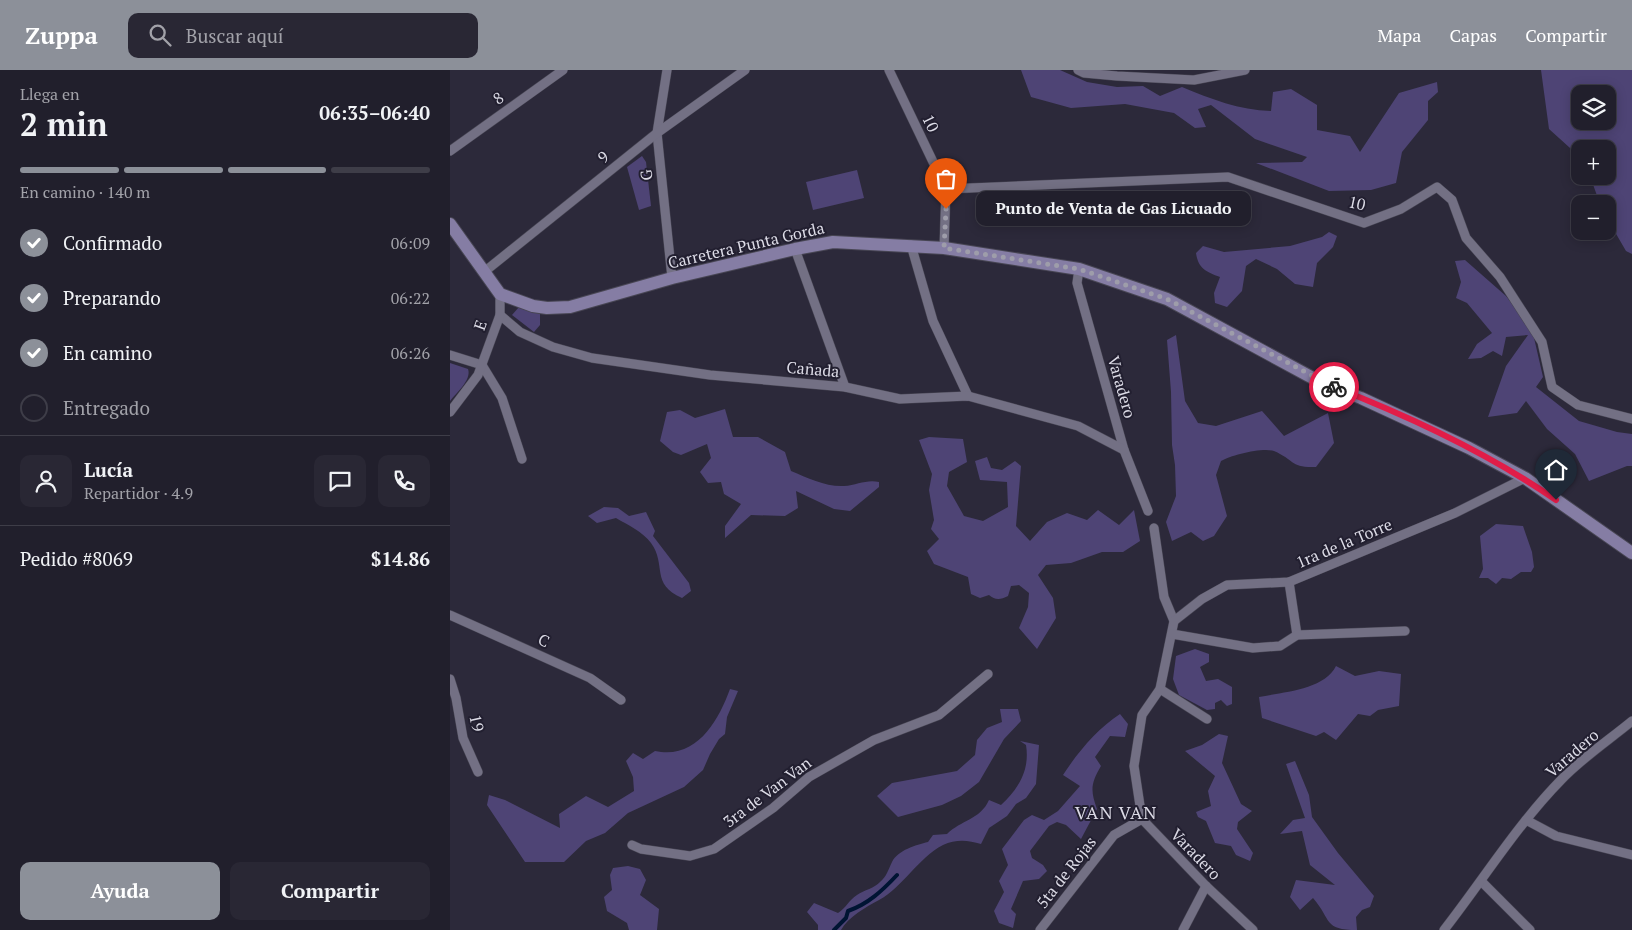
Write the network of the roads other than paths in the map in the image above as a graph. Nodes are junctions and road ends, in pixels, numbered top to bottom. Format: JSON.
{"nodes":[{"id":1,"x":563,"y":70,"type":"edge"},
{"id":2,"x":667,"y":70,"type":"edge"},
{"id":3,"x":745,"y":70,"type":"edge"},
{"id":4,"x":889,"y":70,"type":"edge"},
{"id":5,"x":1078,"y":70,"type":"edge"},
{"id":6,"x":1187,"y":70,"type":"edge"},
{"id":7,"x":1245,"y":70,"type":"edge"},
{"id":8,"x":1194,"y":80,"type":"junction"},
{"id":9,"x":657,"y":133,"type":"junction"},
{"id":10,"x":450,"y":151,"type":"edge"},
{"id":11,"x":946,"y":189,"type":"junction"},
{"id":12,"x":450,"y":224,"type":"edge"},
{"id":13,"x":454,"y":238,"type":"edge"},
{"id":14,"x":911,"y":245,"type":"junction"},
{"id":15,"x":944,"y":248,"type":"junction"},
{"id":16,"x":795,"y":249,"type":"junction"},
{"id":17,"x":1079,"y":269,"type":"junction"},
{"id":18,"x":484,"y":272,"type":"junction"},
{"id":19,"x":672,"y":278,"type":"junction"},
{"id":20,"x":500,"y":294,"type":"junction"},
{"id":21,"x":500,"y":315,"type":"junction"},
{"id":22,"x":450,"y":355,"type":"edge"},
{"id":23,"x":482,"y":365,"type":"junction"},
{"id":24,"x":845,"y":387,"type":"junction"},
{"id":25,"x":968,"y":396,"type":"junction"},
{"id":26,"x":450,"y":411,"type":"edge"},
{"id":27,"x":1632,"y":419,"type":"edge"},
{"id":28,"x":1124,"y":450,"type":"junction"},
{"id":29,"x":522,"y":459,"type":"dead end"},
{"id":30,"x":1525,"y":478,"type":"junction"},
{"id":31,"x":1148,"y":511,"type":"dead end"},
{"id":32,"x":1154,"y":528,"type":"dead end"},
{"id":33,"x":1632,"y":553,"type":"edge"},
{"id":34,"x":1289,"y":582,"type":"junction"},
{"id":35,"x":450,"y":615,"type":"edge"},
{"id":36,"x":1174,"y":621,"type":"junction"},
{"id":37,"x":1405,"y":631,"type":"dead end"},
{"id":38,"x":1172,"y":634,"type":"junction"},
{"id":39,"x":1297,"y":635,"type":"junction"},
{"id":40,"x":988,"y":674,"type":"dead end"},
{"id":41,"x":450,"y":679,"type":"edge"},
{"id":42,"x":1160,"y":690,"type":"junction"},
{"id":43,"x":622,"y":700,"type":"dead end"},
{"id":44,"x":1207,"y":719,"type":"dead end"},
{"id":45,"x":1632,"y":721,"type":"edge"},
{"id":46,"x":478,"y":772,"type":"dead end"},
{"id":47,"x":1142,"y":819,"type":"junction"},
{"id":48,"x":1526,"y":820,"type":"junction"},
{"id":49,"x":632,"y":845,"type":"dead end"},
{"id":50,"x":1632,"y":855,"type":"edge"},
{"id":51,"x":1482,"y":882,"type":"junction"},
{"id":52,"x":1206,"y":886,"type":"junction"},
{"id":53,"x":1040,"y":930,"type":"edge"},
{"id":54,"x":1183,"y":930,"type":"edge"},
{"id":55,"x":1253,"y":930,"type":"edge"},
{"id":56,"x":1444,"y":930,"type":"edge"},
{"id":57,"x":1530,"y":930,"type":"edge"}],
"edges":[{"from":1,"to":10,"type":"street","name":"8"},
{"from":2,"to":9,"type":"street","name":"G"},
{"from":3,"to":9,"type":"street","name":"9"},
{"from":4,"to":11,"type":"street","name":"10"},
{"from":5,"to":8,"type":"street"},
{"from":6,"to":8,"type":"street"},
{"from":7,"to":8,"type":"street"},
{"from":9,"to":18,"type":"street","name":"9"},
{"from":9,"to":19,"type":"street","name":"G"},
{"from":11,"to":15,"type":"street","name":"10"},
{"from":11,"to":27,"type":"street","name":"10"},
{"from":12,"to":13,"type":"main road"},
{"from":13,"to":18,"type":"main road"},
{"from":14,"to":15,"type":"main road","name":"Carretera Punta Gorda"},
{"from":14,"to":16,"type":"main road","name":"Carretera Punta Gorda"},
{"from":14,"to":25,"type":"street"},
{"from":15,"to":17,"type":"main road","name":"Carretera Punta Gorda"},
{"from":16,"to":19,"type":"main road","name":"Carretera Punta Gorda"},
{"from":16,"to":24,"type":"street"},
{"from":17,"to":28,"type":"street","name":"Varadero"},
{"from":17,"to":30,"type":"main road","name":"Carretera Punta Gorda"},
{"from":18,"to":20,"type":"main road"},
{"from":19,"to":20,"type":"main road","name":"Carretera Punta Gorda"},
{"from":20,"to":21,"type":"street","name":"E"},
{"from":21,"to":23,"type":"street","name":"E"},
{"from":21,"to":24,"type":"street","name":"Cañada"},
{"from":22,"to":23,"type":"street"},
{"from":23,"to":26,"type":"street"},
{"from":23,"to":29,"type":"street"},
{"from":24,"to":25,"type":"street","name":"Cañada"},
{"from":25,"to":28,"type":"street","name":"Cañada"},
{"from":28,"to":31,"type":"street","name":"Varadero"},
{"from":30,"to":33,"type":"main road","name":"Carretera Punta Gorda"},
{"from":30,"to":34,"type":"street","name":"1ra de la Torre"},
{"from":32,"to":36,"type":"street"},
{"from":34,"to":36,"type":"street","name":"1ra de la Torre"},
{"from":34,"to":39,"type":"street"},
{"from":35,"to":43,"type":"street","name":"C"},
{"from":36,"to":38,"type":"street"},
{"from":37,"to":39,"type":"street"},
{"from":38,"to":39,"type":"street"},
{"from":38,"to":42,"type":"street"},
{"from":40,"to":49,"type":"street","name":"3ra de Van Van"},
{"from":41,"to":46,"type":"street","name":"19"},
{"from":42,"to":44,"type":"street"},
{"from":42,"to":47,"type":"street"},
{"from":45,"to":48,"type":"street","name":"Varadero"},
{"from":47,"to":52,"type":"street","name":"Varadero"},
{"from":47,"to":53,"type":"street","name":"5ta de Rojas"},
{"from":48,"to":50,"type":"street"},
{"from":48,"to":51,"type":"street","name":"Varadero"},
{"from":51,"to":56,"type":"street","name":"Varadero"},
{"from":51,"to":57,"type":"street"},
{"from":52,"to":54,"type":"street"},
{"from":52,"to":55,"type":"street","name":"Varadero"}]}
